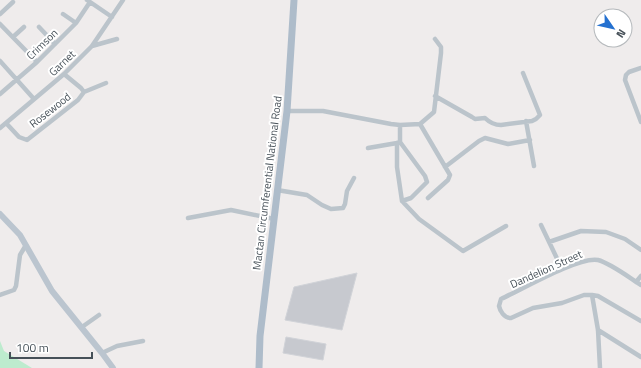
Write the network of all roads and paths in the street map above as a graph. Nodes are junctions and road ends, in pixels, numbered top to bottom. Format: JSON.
{"nodes":[{"id":1,"x":123,"y":0,"type":"edge"},
{"id":2,"x":294,"y":0,"type":"edge"},
{"id":3,"x":88,"y":1,"type":"edge"},
{"id":4,"x":13,"y":2,"type":"dead end"},
{"id":5,"x":0,"y":14,"type":"edge"},
{"id":6,"x":63,"y":14,"type":"dead end"},
{"id":7,"x":112,"y":17,"type":"junction"},
{"id":8,"x":76,"y":23,"type":"junction"},
{"id":9,"x":0,"y":24,"type":"edge"},
{"id":10,"x":24,"y":27,"type":"dead end"},
{"id":11,"x":39,"y":27,"type":"dead end"},
{"id":12,"x":13,"y":37,"type":"junction"},
{"id":13,"x":117,"y":39,"type":"dead end"},
{"id":14,"x":435,"y":39,"type":"dead end"},
{"id":15,"x":55,"y":44,"type":"junction"},
{"id":16,"x":92,"y":46,"type":"junction"},
{"id":17,"x":0,"y":61,"type":"edge"},
{"id":18,"x":37,"y":62,"type":"junction"},
{"id":19,"x":641,"y":68,"type":"edge"},
{"id":20,"x":523,"y":73,"type":"dead end"},
{"id":21,"x":64,"y":74,"type":"junction"},
{"id":22,"x":17,"y":80,"type":"junction"},
{"id":23,"x":106,"y":83,"type":"dead end"},
{"id":24,"x":84,"y":92,"type":"junction"},
{"id":25,"x":0,"y":94,"type":"edge"},
{"id":26,"x":435,"y":96,"type":"junction"},
{"id":27,"x":34,"y":99,"type":"junction"},
{"id":28,"x":287,"y":111,"type":"junction"},
{"id":29,"x":526,"y":121,"type":"junction"},
{"id":30,"x":641,"y":122,"type":"edge"},
{"id":31,"x":6,"y":123,"type":"junction"},
{"id":32,"x":420,"y":124,"type":"junction"},
{"id":33,"x":400,"y":126,"type":"junction"},
{"id":34,"x":0,"y":128,"type":"edge"},
{"id":35,"x":530,"y":140,"type":"junction"},
{"id":36,"x":399,"y":143,"type":"junction"},
{"id":37,"x":368,"y":148,"type":"dead end"},
{"id":38,"x":534,"y":166,"type":"dead end"},
{"id":39,"x":445,"y":167,"type":"junction"},
{"id":40,"x":354,"y":178,"type":"dead end"},
{"id":41,"x":277,"y":190,"type":"junction"},
{"id":42,"x":428,"y":198,"type":"dead end"},
{"id":43,"x":402,"y":201,"type":"junction"},
{"id":44,"x":0,"y":214,"type":"edge"},
{"id":45,"x":188,"y":218,"type":"dead end"},
{"id":46,"x":274,"y":219,"type":"junction"},
{"id":47,"x":541,"y":225,"type":"dead end"},
{"id":48,"x":506,"y":226,"type":"dead end"},
{"id":49,"x":549,"y":242,"type":"junction"},
{"id":50,"x":26,"y":245,"type":"junction"},
{"id":51,"x":641,"y":250,"type":"edge"},
{"id":52,"x":562,"y":269,"type":"junction"},
{"id":53,"x":641,"y":276,"type":"edge"},
{"id":54,"x":639,"y":284,"type":"edge"},
{"id":55,"x":0,"y":295,"type":"edge"},
{"id":56,"x":592,"y":295,"type":"junction"},
{"id":57,"x":99,"y":315,"type":"dead end"},
{"id":58,"x":641,"y":321,"type":"edge"},
{"id":59,"x":82,"y":327,"type":"junction"},
{"id":60,"x":598,"y":330,"type":"junction"},
{"id":61,"x":143,"y":341,"type":"dead end"},
{"id":62,"x":102,"y":353,"type":"junction"},
{"id":63,"x":641,"y":357,"type":"edge"},
{"id":64,"x":113,"y":368,"type":"edge"},
{"id":65,"x":258,"y":368,"type":"edge"},
{"id":66,"x":600,"y":368,"type":"edge"}],
"edges":[{"from":1,"to":7,"type":"street","name":"Garnet"},
{"from":2,"to":28,"type":"main road","name":"Mactan Circumferential National Road"},
{"from":3,"to":7,"type":"street"},
{"from":3,"to":8,"type":"street","name":"Crimson"},
{"from":4,"to":5,"type":"street"},
{"from":6,"to":8,"type":"street"},
{"from":7,"to":16,"type":"street","name":"Garnet"},
{"from":8,"to":15,"type":"street","name":"Crimson"},
{"from":9,"to":12,"type":"street"},
{"from":10,"to":12,"type":"street"},
{"from":11,"to":15,"type":"street"},
{"from":12,"to":18,"type":"street"},
{"from":13,"to":16,"type":"street"},
{"from":14,"to":26,"type":"street"},
{"from":15,"to":18,"type":"street","name":"Crimson"},
{"from":16,"to":21,"type":"street","name":"Garnet"},
{"from":17,"to":22,"type":"street"},
{"from":18,"to":22,"type":"street","name":"Crimson"},
{"from":19,"to":30,"type":"street"},
{"from":20,"to":29,"type":"street"},
{"from":21,"to":24,"type":"street","name":"Rosewood"},
{"from":21,"to":27,"type":"street","name":"Garnet"},
{"from":22,"to":25,"type":"street","name":"Crimson"},
{"from":22,"to":27,"type":"street"},
{"from":23,"to":24,"type":"street"},
{"from":24,"to":31,"type":"street","name":"Rosewood"},
{"from":26,"to":29,"type":"street"},
{"from":26,"to":32,"type":"street"},
{"from":27,"to":31,"type":"street","name":"Garnet"},
{"from":28,"to":33,"type":"street"},
{"from":28,"to":41,"type":"main road","name":"Mactan Circumferential National Road"},
{"from":29,"to":35,"type":"street"},
{"from":31,"to":34,"type":"street","name":"Garnet"},
{"from":32,"to":33,"type":"street"},
{"from":32,"to":39,"type":"street"},
{"from":33,"to":36,"type":"street"},
{"from":35,"to":38,"type":"street"},
{"from":35,"to":39,"type":"street"},
{"from":36,"to":37,"type":"street"},
{"from":36,"to":43,"type":"street"},
{"from":36,"to":43,"type":"street"},
{"from":39,"to":42,"type":"street"},
{"from":40,"to":41,"type":"street"},
{"from":41,"to":46,"type":"main road","name":"Mactan Circumferential National Road"},
{"from":43,"to":48,"type":"street"},
{"from":44,"to":50,"type":"street"},
{"from":45,"to":46,"type":"street"},
{"from":46,"to":65,"type":"main road","name":"Mactan Circumferential National Road"},
{"from":47,"to":49,"type":"street"},
{"from":49,"to":51,"type":"street"},
{"from":49,"to":52,"type":"street"},
{"from":50,"to":55,"type":"street"},
{"from":50,"to":59,"type":"street"},
{"from":52,"to":54,"type":"street","name":"Dandelion Street"},
{"from":52,"to":56,"type":"street","name":"Dandelion Street"},
{"from":53,"to":54,"type":"street"},
{"from":56,"to":58,"type":"street"},
{"from":56,"to":60,"type":"street"},
{"from":57,"to":59,"type":"street"},
{"from":59,"to":62,"type":"street"},
{"from":60,"to":63,"type":"street"},
{"from":60,"to":66,"type":"street"},
{"from":61,"to":62,"type":"street"},
{"from":62,"to":64,"type":"street"}]}
